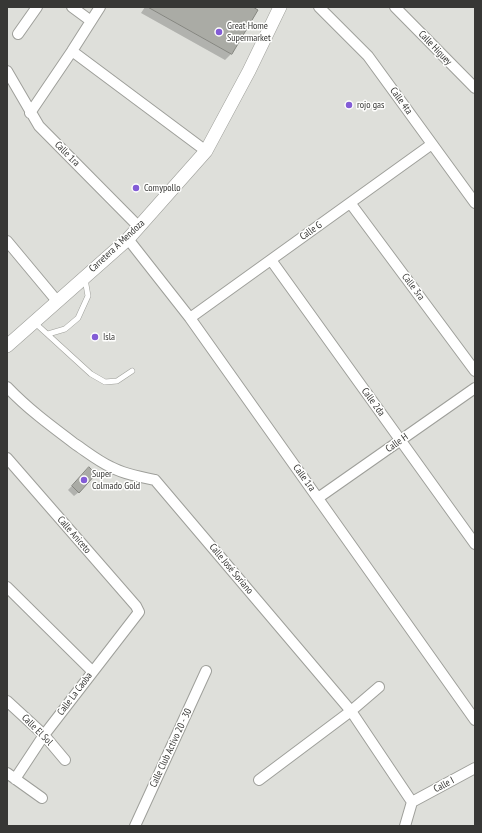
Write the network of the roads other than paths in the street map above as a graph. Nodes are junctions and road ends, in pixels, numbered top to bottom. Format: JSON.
{"nodes":[{"id":1,"x":37,"y":7,"type":"edge"},
{"id":2,"x":72,"y":7,"type":"edge"},
{"id":3,"x":100,"y":7,"type":"edge"},
{"id":4,"x":280,"y":7,"type":"edge"},
{"id":5,"x":319,"y":7,"type":"edge"},
{"id":6,"x":395,"y":7,"type":"edge"},
{"id":7,"x":91,"y":22,"type":"junction"},
{"id":8,"x":18,"y":34,"type":"dead end"},
{"id":9,"x":72,"y":51,"type":"junction"},
{"id":10,"x":7,"y":71,"type":"edge"},
{"id":11,"x":475,"y":88,"type":"edge"},
{"id":12,"x":30,"y":113,"type":"junction"},
{"id":13,"x":432,"y":144,"type":"junction"},
{"id":14,"x":206,"y":150,"type":"junction"},
{"id":15,"x":475,"y":202,"type":"edge"},
{"id":16,"x":351,"y":204,"type":"junction"},
{"id":17,"x":139,"y":227,"type":"junction"},
{"id":18,"x":128,"y":239,"type":"junction"},
{"id":19,"x":7,"y":241,"type":"edge"},
{"id":20,"x":271,"y":260,"type":"junction"},
{"id":21,"x":85,"y":277,"type":"junction"},
{"id":22,"x":57,"y":301,"type":"junction"},
{"id":23,"x":190,"y":318,"type":"junction"},
{"id":24,"x":34,"y":322,"type":"junction"},
{"id":25,"x":48,"y":334,"type":"junction"},
{"id":26,"x":7,"y":346,"type":"edge"},
{"id":27,"x":132,"y":371,"type":"dead end"},
{"id":28,"x":475,"y":371,"type":"edge"},
{"id":29,"x":7,"y":387,"type":"edge"},
{"id":30,"x":475,"y":388,"type":"edge"},
{"id":31,"x":401,"y":440,"type":"junction"},
{"id":32,"x":7,"y":458,"type":"edge"},
{"id":33,"x":318,"y":498,"type":"junction"},
{"id":34,"x":475,"y":544,"type":"edge"},
{"id":35,"x":7,"y":587,"type":"edge"},
{"id":36,"x":139,"y":612,"type":"joint"},
{"id":37,"x":92,"y":671,"type":"junction"},
{"id":38,"x":206,"y":671,"type":"dead end"},
{"id":39,"x":379,"y":687,"type":"dead end"},
{"id":40,"x":7,"y":701,"type":"edge"},
{"id":41,"x":351,"y":711,"type":"junction"},
{"id":42,"x":475,"y":720,"type":"edge"},
{"id":43,"x":44,"y":735,"type":"junction"},
{"id":44,"x":65,"y":760,"type":"dead end"},
{"id":45,"x":475,"y":768,"type":"edge"},
{"id":46,"x":11,"y":776,"type":"edge"},
{"id":47,"x":259,"y":780,"type":"dead end"},
{"id":48,"x":42,"y":798,"type":"dead end"},
{"id":49,"x":412,"y":802,"type":"junction"},
{"id":50,"x":407,"y":824,"type":"edge"},
{"id":51,"x":135,"y":826,"type":"edge"}],
"edges":[{"from":1,"to":8,"type":"street"},
{"from":2,"to":7,"type":"street"},
{"from":3,"to":7,"type":"street"},
{"from":4,"to":14,"type":"street","name":"Carretera A Mendoza"},
{"from":5,"to":13,"type":"street","name":"Calle 4ta"},
{"from":6,"to":11,"type":"street","name":"Calle Higuey"},
{"from":7,"to":9,"type":"street"},
{"from":9,"to":12,"type":"street"},
{"from":9,"to":14,"type":"street"},
{"from":10,"to":12,"type":"street","name":"Calle 1ra"},
{"from":12,"to":17,"type":"street","name":"Calle 1ra"},
{"from":13,"to":15,"type":"street","name":"Calle 4ta"},
{"from":13,"to":16,"type":"street","name":"Calle G"},
{"from":14,"to":17,"type":"street","name":"Carretera A Mendoza"},
{"from":16,"to":20,"type":"street","name":"Calle G"},
{"from":16,"to":28,"type":"street","name":"Calle 3ra"},
{"from":17,"to":18,"type":"street","name":"Carretera A Mendoza"},
{"from":18,"to":21,"type":"street","name":"Carretera A Mendoza"},
{"from":18,"to":23,"type":"street","name":"Calle 1ra"},
{"from":19,"to":22,"type":"street"},
{"from":20,"to":23,"type":"street","name":"Calle G"},
{"from":20,"to":31,"type":"street","name":"Calle 2da"},
{"from":21,"to":22,"type":"street","name":"Carretera A Mendoza"},
{"from":21,"to":25,"type":"lane"},
{"from":22,"to":24,"type":"street","name":"Carretera A Mendoza"},
{"from":23,"to":33,"type":"street","name":"Calle 1ra"},
{"from":24,"to":25,"type":"lane"},
{"from":24,"to":26,"type":"street","name":"Carretera A Mendoza"},
{"from":25,"to":27,"type":"lane"},
{"from":29,"to":41,"type":"street","name":"Calle José Soriano"},
{"from":30,"to":31,"type":"street","name":"Calle H"},
{"from":31,"to":33,"type":"street","name":"Calle H"},
{"from":31,"to":34,"type":"street","name":"Calle 2da"},
{"from":32,"to":36,"type":"street","name":"Calle Aniceto"},
{"from":33,"to":42,"type":"street","name":"Calle 1ra"},
{"from":35,"to":37,"type":"street"},
{"from":36,"to":37,"type":"street","name":"Calle La Caoba"},
{"from":37,"to":43,"type":"street","name":"Calle La Caoba"},
{"from":38,"to":51,"type":"street","name":"Calle Club Activo 20 - 30"},
{"from":39,"to":41,"type":"street"},
{"from":40,"to":43,"type":"street","name":"Calle El Sol"},
{"from":41,"to":47,"type":"street"},
{"from":41,"to":49,"type":"street","name":"Calle José Soriano"},
{"from":43,"to":44,"type":"street","name":"Calle El Sol"},
{"from":43,"to":46,"type":"street","name":"Calle La Caoba"},
{"from":45,"to":49,"type":"street","name":"Calle I"},
{"from":46,"to":48,"type":"street"},
{"from":49,"to":50,"type":"street"}]}
